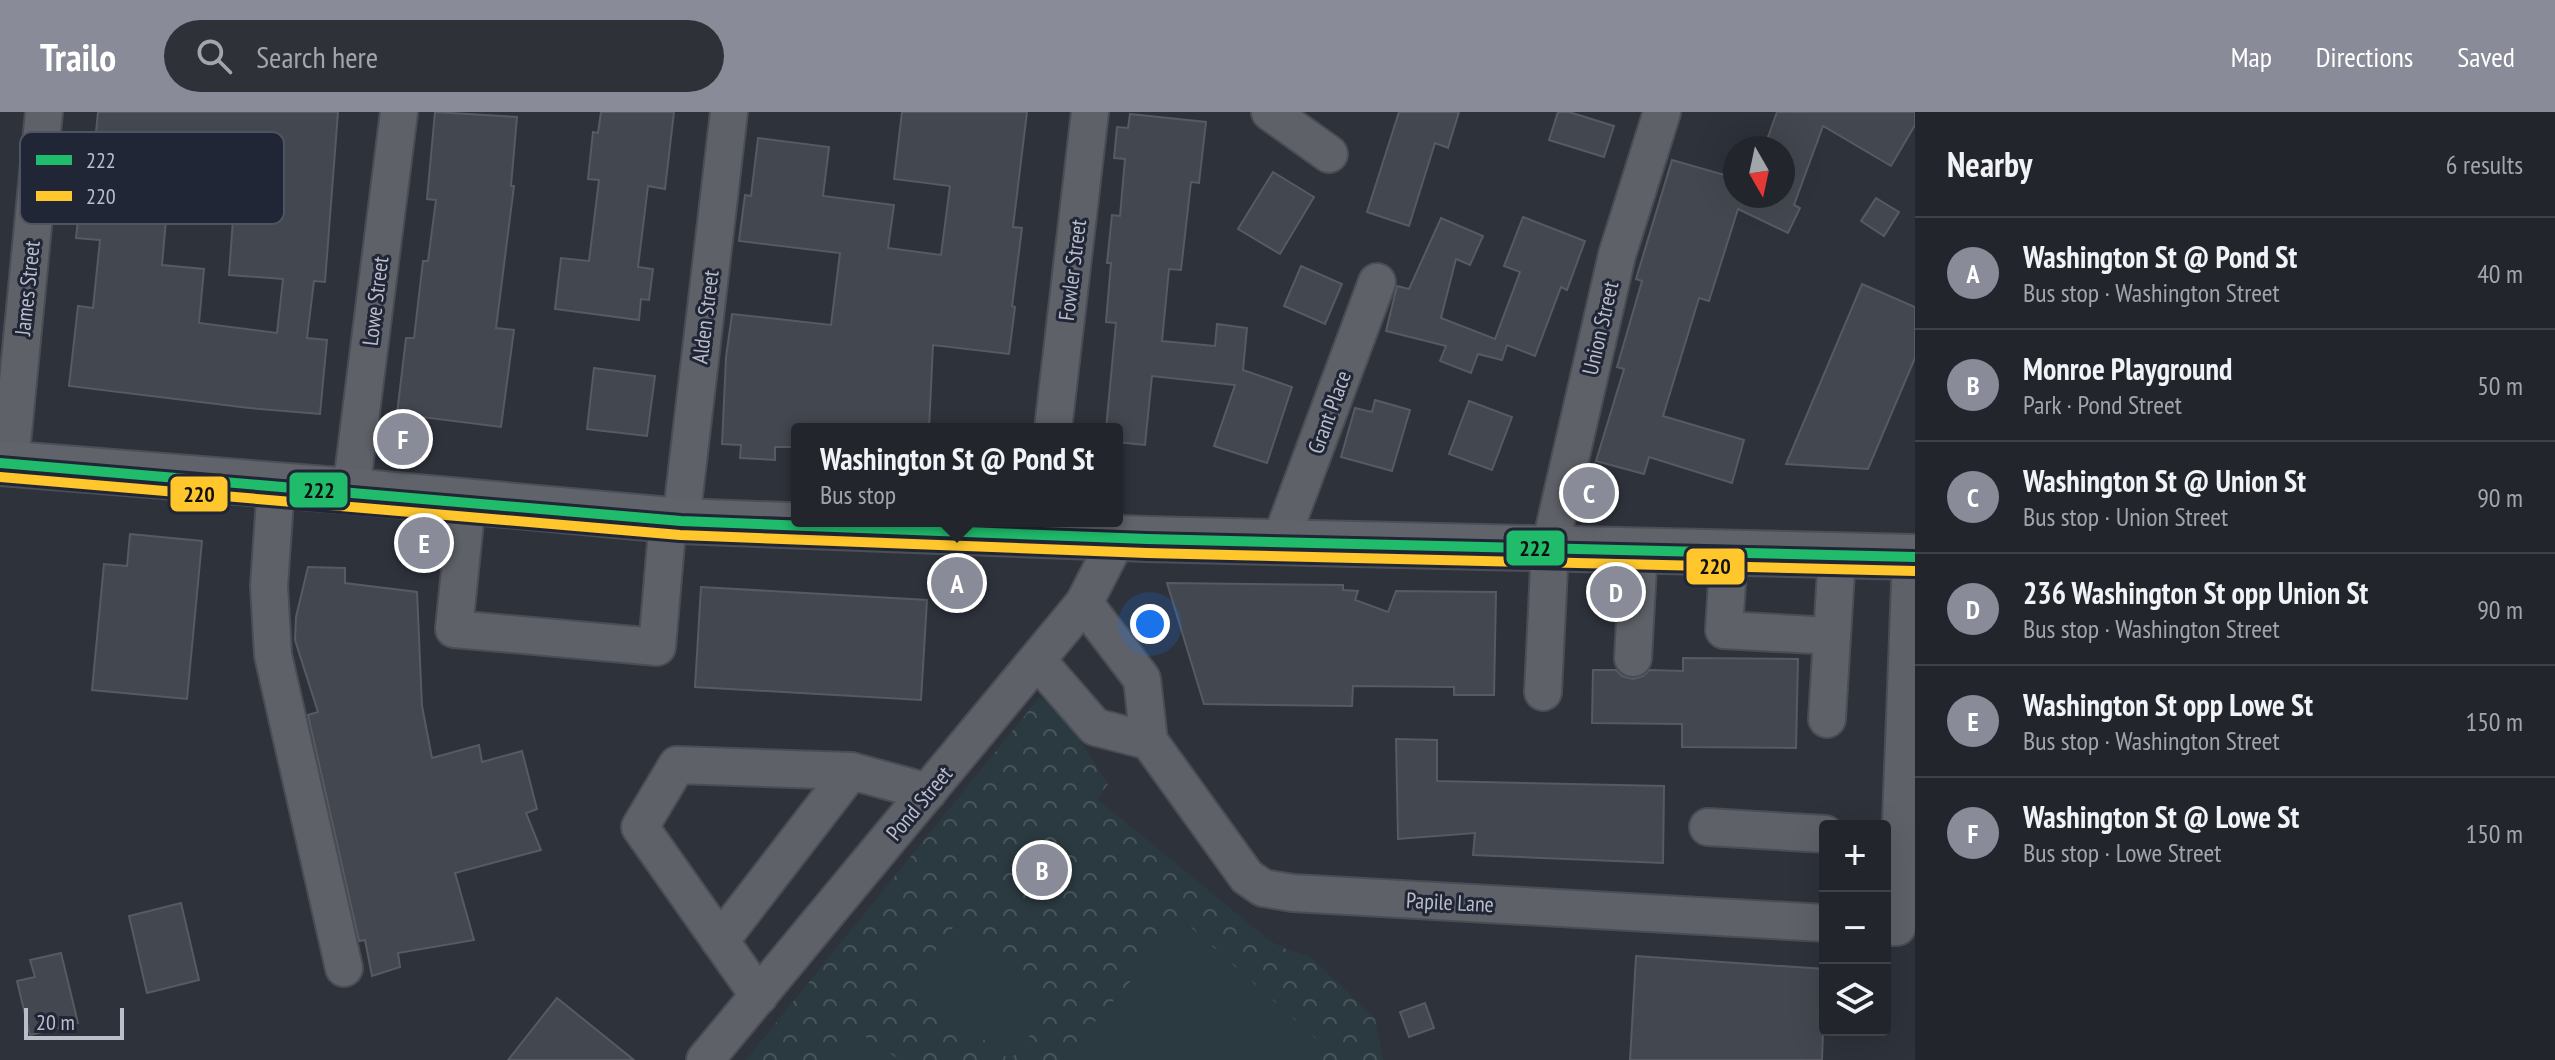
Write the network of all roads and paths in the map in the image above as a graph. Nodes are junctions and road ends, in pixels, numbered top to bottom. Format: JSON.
{"nodes":[{"id":1,"x":44,"y":112,"type":"edge"},
{"id":2,"x":399,"y":112,"type":"edge"},
{"id":3,"x":729,"y":112,"type":"edge"},
{"id":4,"x":1090,"y":112,"type":"edge"},
{"id":5,"x":1270,"y":112,"type":"edge"},
{"id":6,"x":1662,"y":112,"type":"edge"},
{"id":7,"x":42,"y":132,"type":"edge"},
{"id":8,"x":1329,"y":154,"type":"dead end"},
{"id":9,"x":32,"y":224,"type":"edge"},
{"id":10,"x":1377,"y":282,"type":"dead end"},
{"id":11,"x":1054,"y":423,"type":"edge"},
{"id":12,"x":5,"y":464,"type":"edge"},
{"id":13,"x":276,"y":485,"type":"junction"},
{"id":14,"x":351,"y":491,"type":"junction"},
{"id":15,"x":467,"y":502,"type":"junction"},
{"id":16,"x":675,"y":520,"type":"junction"},
{"id":17,"x":791,"y":523,"type":"edge"},
{"id":18,"x":996,"y":527,"type":"edge"},
{"id":19,"x":1042,"y":528,"type":"edge"},
{"id":20,"x":1118,"y":537,"type":"junction"},
{"id":21,"x":1280,"y":542,"type":"junction"},
{"id":22,"x":1550,"y":547,"type":"junction"},
{"id":23,"x":1639,"y":549,"type":"junction"},
{"id":24,"x":1729,"y":552,"type":"junction"},
{"id":25,"x":1837,"y":555,"type":"junction"},
{"id":26,"x":1913,"y":557,"type":"edge"},
{"id":27,"x":1084,"y":603,"type":"junction"},
{"id":28,"x":1831,"y":636,"type":"junction"},
{"id":29,"x":1633,"y":658,"type":"dead end"},
{"id":30,"x":1037,"y":660,"type":"junction"},
{"id":31,"x":1543,"y":692,"type":"dead end"},
{"id":32,"x":1827,"y":719,"type":"dead end"},
{"id":33,"x":1149,"y":741,"type":"junction"},
{"id":34,"x":851,"y":771,"type":"junction"},
{"id":35,"x":928,"y":792,"type":"junction"},
{"id":36,"x":1708,"y":827,"type":"dead end"},
{"id":37,"x":1819,"y":834,"type":"edge"},
{"id":38,"x":1893,"y":838,"type":"edge"},
{"id":39,"x":1819,"y":923,"type":"edge"},
{"id":40,"x":1891,"y":927,"type":"edge"},
{"id":41,"x":720,"y":941,"type":"junction"},
{"id":42,"x":344,"y":968,"type":"dead end"},
{"id":43,"x":759,"y":996,"type":"junction"},
{"id":44,"x":705,"y":1060,"type":"edge"}],
"edges":[{"from":1,"to":7,"type":"street","name":"James Street"},
{"from":2,"to":14,"type":"street","name":"Lowe Street"},
{"from":3,"to":16,"type":"street","name":"Alden Street"},
{"from":4,"to":11,"type":"street","name":"Fowler Street"},
{"from":5,"to":8,"type":"street"},
{"from":6,"to":22,"type":"street","name":"Union Street"},
{"from":9,"to":12,"type":"street","name":"James Street"},
{"from":10,"to":21,"type":"street","name":"Grant Place"},
{"from":12,"to":13,"type":"main road"},
{"from":13,"to":14,"type":"main road"},
{"from":13,"to":42,"type":"street"},
{"from":14,"to":15,"type":"main road"},
{"from":15,"to":16,"type":"main road"},
{"from":15,"to":16,"type":"street","name":"Alden Street"},
{"from":16,"to":17,"type":"main road"},
{"from":18,"to":19,"type":"main road"},
{"from":19,"to":20,"type":"main road"},
{"from":20,"to":21,"type":"main road"},
{"from":20,"to":27,"type":"street","name":"Pond Street"},
{"from":21,"to":22,"type":"main road"},
{"from":22,"to":23,"type":"main road"},
{"from":22,"to":31,"type":"street","name":"Union Street"},
{"from":23,"to":24,"type":"main road"},
{"from":23,"to":29,"type":"street"},
{"from":24,"to":25,"type":"main road"},
{"from":24,"to":28,"type":"street"},
{"from":25,"to":26,"type":"main road"},
{"from":25,"to":28,"type":"street"},
{"from":26,"to":38,"type":"street"},
{"from":27,"to":30,"type":"street","name":"Pond Street"},
{"from":27,"to":33,"type":"street","name":"Papile Lane"},
{"from":28,"to":32,"type":"street"},
{"from":30,"to":33,"type":"street"},
{"from":30,"to":35,"type":"street","name":"Pond Street"},
{"from":33,"to":39,"type":"street","name":"Papile Lane"},
{"from":34,"to":35,"type":"street"},
{"from":34,"to":41,"type":"street"},
{"from":34,"to":41,"type":"street"},
{"from":35,"to":43,"type":"street","name":"Pond Street"},
{"from":36,"to":37,"type":"street"},
{"from":38,"to":40,"type":"street"},
{"from":41,"to":43,"type":"street"},
{"from":43,"to":44,"type":"street","name":"Pond Street"}]}
